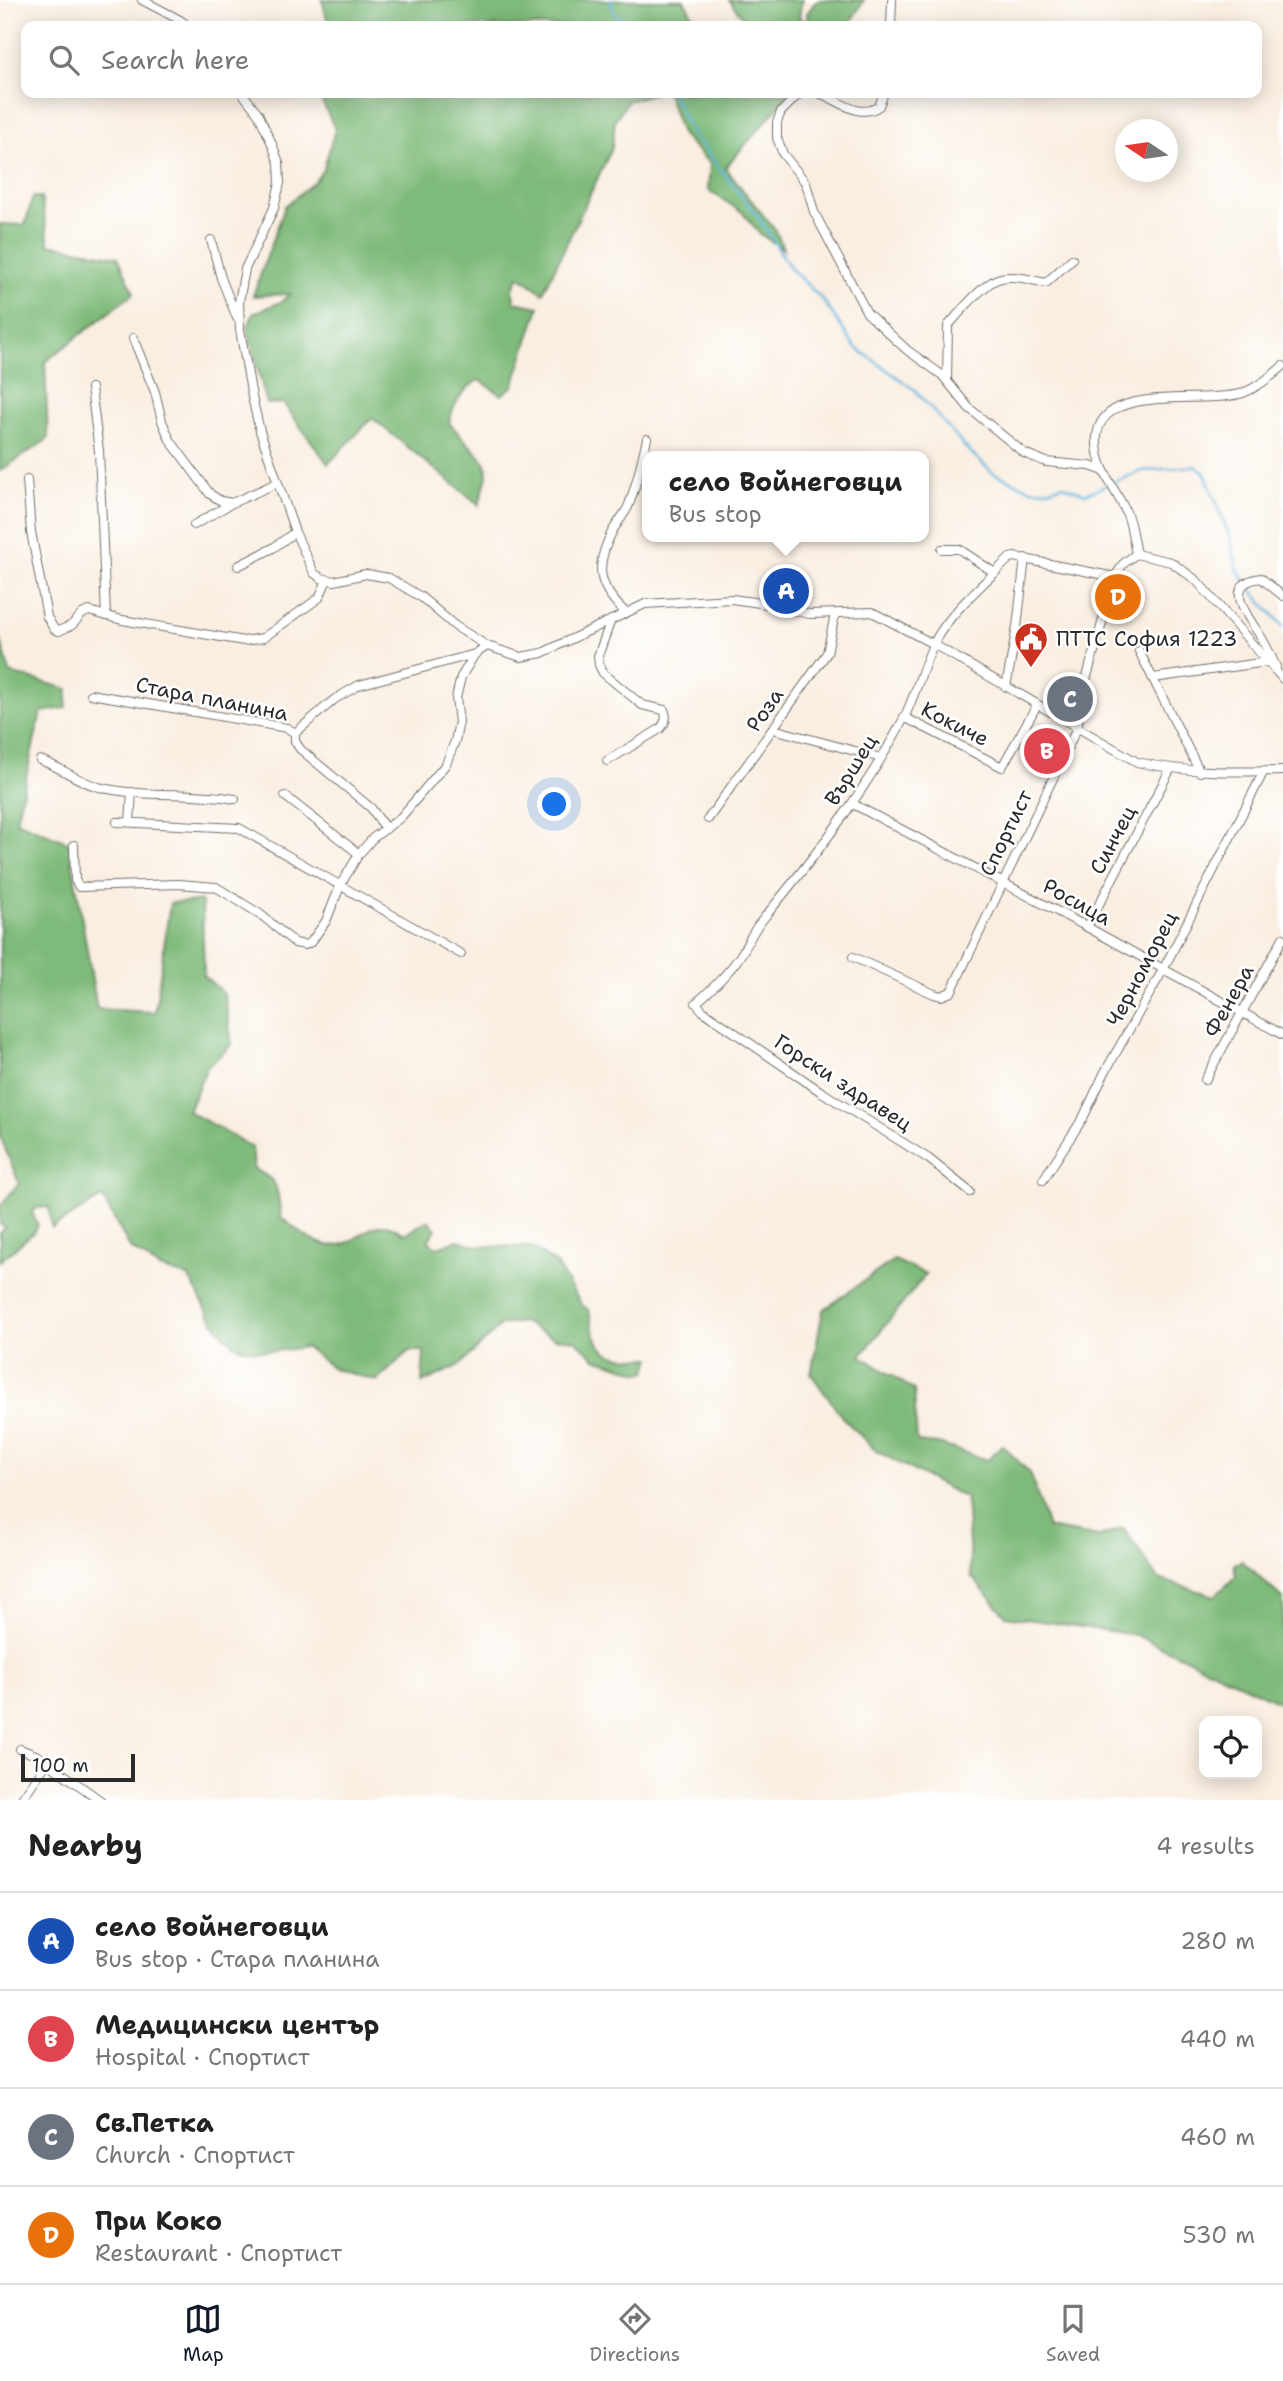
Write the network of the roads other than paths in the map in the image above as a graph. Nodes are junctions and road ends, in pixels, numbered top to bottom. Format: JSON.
{"nodes":[{"id":1,"x":142,"y":0,"type":"edge"},
{"id":2,"x":892,"y":0,"type":"edge"},
{"id":3,"x":181,"y":21,"type":"edge"},
{"id":4,"x":891,"y":21,"type":"edge"},
{"id":5,"x":246,"y":98,"type":"edge"},
{"id":6,"x":794,"y":98,"type":"edge"},
{"id":7,"x":830,"y":98,"type":"edge"},
{"id":8,"x":882,"y":98,"type":"edge"},
{"id":9,"x":211,"y":240,"type":"dead end"},
{"id":10,"x":1072,"y":259,"type":"dead end"},
{"id":11,"x":239,"y":320,"type":"junction"},
{"id":12,"x":133,"y":338,"type":"dead end"},
{"id":13,"x":1283,"y":366,"type":"edge"},
{"id":14,"x":947,"y":380,"type":"junction"},
{"id":15,"x":91,"y":388,"type":"dead end"},
{"id":16,"x":647,"y":439,"type":"dead end"},
{"id":17,"x":644,"y":451,"type":"edge"},
{"id":18,"x":642,"y":458,"type":"edge"},
{"id":19,"x":1104,"y":471,"type":"junction"},
{"id":20,"x":27,"y":480,"type":"dead end"},
{"id":21,"x":277,"y":483,"type":"junction"},
{"id":22,"x":232,"y":503,"type":"junction"},
{"id":23,"x":194,"y":525,"type":"dead end"},
{"id":24,"x":295,"y":532,"type":"junction"},
{"id":25,"x":942,"y":549,"type":"dead end"},
{"id":26,"x":1136,"y":554,"type":"junction"},
{"id":27,"x":1025,"y":558,"type":"junction"},
{"id":28,"x":238,"y":566,"type":"dead end"},
{"id":29,"x":995,"y":573,"type":"junction"},
{"id":30,"x":1115,"y":577,"type":"junction"},
{"id":31,"x":327,"y":580,"type":"junction"},
{"id":32,"x":1283,"y":596,"type":"edge"},
{"id":33,"x":625,"y":612,"type":"junction"},
{"id":34,"x":835,"y":614,"type":"junction"},
{"id":35,"x":106,"y":616,"type":"junction"},
{"id":36,"x":611,"y":620,"type":"junction"},
{"id":37,"x":933,"y":644,"type":"junction"},
{"id":38,"x":487,"y":646,"type":"junction"},
{"id":39,"x":1139,"y":651,"type":"dead end"},
{"id":40,"x":475,"y":653,"type":"junction"},
{"id":41,"x":1267,"y":662,"type":"junction"},
{"id":42,"x":1277,"y":670,"type":"junction"},
{"id":43,"x":1153,"y":678,"type":"junction"},
{"id":44,"x":1283,"y":679,"type":"edge"},
{"id":45,"x":1006,"y":687,"type":"junction"},
{"id":46,"x":91,"y":694,"type":"dead end"},
{"id":47,"x":1037,"y":705,"type":"junction"},
{"id":48,"x":904,"y":717,"type":"junction"},
{"id":49,"x":1077,"y":728,"type":"junction"},
{"id":50,"x":773,"y":729,"type":"junction"},
{"id":51,"x":295,"y":733,"type":"junction"},
{"id":52,"x":881,"y":758,"type":"junction"},
{"id":53,"x":40,"y":760,"type":"dead end"},
{"id":54,"x":607,"y":761,"type":"dead end"},
{"id":55,"x":1170,"y":769,"type":"junction"},
{"id":56,"x":1264,"y":771,"type":"junction"},
{"id":57,"x":1283,"y":771,"type":"edge"},
{"id":58,"x":1200,"y":772,"type":"junction"},
{"id":59,"x":132,"y":792,"type":"junction"},
{"id":60,"x":285,"y":796,"type":"dead end"},
{"id":61,"x":235,"y":799,"type":"dead end"},
{"id":62,"x":853,"y":804,"type":"junction"},
{"id":63,"x":708,"y":819,"type":"dead end"},
{"id":64,"x":117,"y":822,"type":"dead end"},
{"id":65,"x":130,"y":822,"type":"junction"},
{"id":66,"x":386,"y":829,"type":"junction"},
{"id":67,"x":74,"y":845,"type":"dead end"},
{"id":68,"x":359,"y":854,"type":"junction"},
{"id":69,"x":1002,"y":881,"type":"junction"},
{"id":70,"x":341,"y":884,"type":"junction"},
{"id":71,"x":1087,"y":926,"type":"junction"},
{"id":72,"x":1283,"y":938,"type":"edge"},
{"id":73,"x":461,"y":954,"type":"dead end"},
{"id":74,"x":853,"y":957,"type":"dead end"},
{"id":75,"x":1163,"y":970,"type":"junction"},
{"id":76,"x":696,"y":1003,"type":"joint"},
{"id":77,"x":1242,"y":1012,"type":"junction"},
{"id":78,"x":1283,"y":1035,"type":"edge"},
{"id":79,"x":1205,"y":1080,"type":"dead end"},
{"id":80,"x":1043,"y":1180,"type":"dead end"},
{"id":81,"x":970,"y":1192,"type":"dead end"},
{"id":82,"x":20,"y":1749,"type":"dead end"},
{"id":83,"x":47,"y":1763,"type":"junction"},
{"id":84,"x":22,"y":1800,"type":"edge"},
{"id":85,"x":100,"y":1800,"type":"edge"}],
"edges":[{"from":1,"to":3,"type":"street"},
{"from":2,"to":4,"type":"street"},
{"from":5,"to":11,"type":"street"},
{"from":6,"to":14,"type":"street"},
{"from":7,"to":8,"type":"street"},
{"from":9,"to":11,"type":"street"},
{"from":10,"to":14,"type":"street"},
{"from":11,"to":21,"type":"street"},
{"from":12,"to":22,"type":"street"},
{"from":13,"to":19,"type":"street"},
{"from":14,"to":19,"type":"street"},
{"from":15,"to":35,"type":"street"},
{"from":16,"to":17,"type":"street"},
{"from":18,"to":33,"type":"street"},
{"from":19,"to":26,"type":"street"},
{"from":20,"to":35,"type":"street"},
{"from":21,"to":22,"type":"street"},
{"from":21,"to":24,"type":"street"},
{"from":22,"to":23,"type":"street"},
{"from":24,"to":28,"type":"street"},
{"from":24,"to":31,"type":"street"},
{"from":25,"to":29,"type":"street"},
{"from":26,"to":30,"type":"street","name":"Спортист"},
{"from":26,"to":41,"type":"street"},
{"from":27,"to":29,"type":"street","name":"Вършец"},
{"from":27,"to":30,"type":"street"},
{"from":27,"to":45,"type":"street"},
{"from":29,"to":37,"type":"street","name":"Вършец"},
{"from":30,"to":49,"type":"street","name":"Спортист"},
{"from":31,"to":35,"type":"street"},
{"from":31,"to":38,"type":"street"},
{"from":32,"to":42,"type":"street"},
{"from":33,"to":34,"type":"street"},
{"from":33,"to":36,"type":"street"},
{"from":34,"to":37,"type":"street"},
{"from":34,"to":50,"type":"street","name":"Роза"},
{"from":36,"to":38,"type":"street"},
{"from":36,"to":54,"type":"street"},
{"from":37,"to":45,"type":"street"},
{"from":37,"to":48,"type":"street","name":"Вършец"},
{"from":38,"to":40,"type":"street","name":"Стара планина"},
{"from":39,"to":43,"type":"street"},
{"from":40,"to":51,"type":"street","name":"Стара планина"},
{"from":40,"to":66,"type":"street"},
{"from":41,"to":42,"type":"street"},
{"from":41,"to":43,"type":"street"},
{"from":42,"to":44,"type":"street"},
{"from":43,"to":58,"type":"street"},
{"from":45,"to":47,"type":"street"},
{"from":46,"to":51,"type":"street","name":"Стара планина"},
{"from":47,"to":48,"type":"street","name":"Кокиче"},
{"from":47,"to":49,"type":"street"},
{"from":48,"to":52,"type":"street","name":"Вършец"},
{"from":49,"to":55,"type":"street"},
{"from":49,"to":69,"type":"street","name":"Спортист"},
{"from":50,"to":52,"type":"street"},
{"from":50,"to":63,"type":"street","name":"Роза"},
{"from":51,"to":66,"type":"street"},
{"from":52,"to":62,"type":"street","name":"Вършец"},
{"from":53,"to":59,"type":"street"},
{"from":55,"to":58,"type":"street"},
{"from":55,"to":71,"type":"street","name":"Синчец"},
{"from":56,"to":57,"type":"street"},
{"from":56,"to":58,"type":"street"},
{"from":56,"to":75,"type":"street","name":"Черноморец"},
{"from":59,"to":61,"type":"street"},
{"from":59,"to":65,"type":"street"},
{"from":60,"to":68,"type":"street"},
{"from":62,"to":69,"type":"street","name":"Росица"},
{"from":62,"to":76,"type":"street","name":"Вършец"},
{"from":64,"to":65,"type":"street"},
{"from":65,"to":70,"type":"street"},
{"from":66,"to":68,"type":"street"},
{"from":67,"to":70,"type":"street"},
{"from":68,"to":70,"type":"street"},
{"from":69,"to":71,"type":"street","name":"Росица"},
{"from":69,"to":74,"type":"street","name":"Спортист"},
{"from":70,"to":73,"type":"street"},
{"from":71,"to":75,"type":"street","name":"Росица"},
{"from":72,"to":77,"type":"street","name":"Фенера"},
{"from":75,"to":77,"type":"street","name":"Росица"},
{"from":75,"to":80,"type":"street","name":"Черноморец"},
{"from":76,"to":81,"type":"street","name":"Горски здравец"},
{"from":77,"to":78,"type":"street","name":"Росица"},
{"from":77,"to":79,"type":"street","name":"Фенера"},
{"from":82,"to":83,"type":"street"},
{"from":83,"to":84,"type":"street"},
{"from":83,"to":85,"type":"street"}]}
